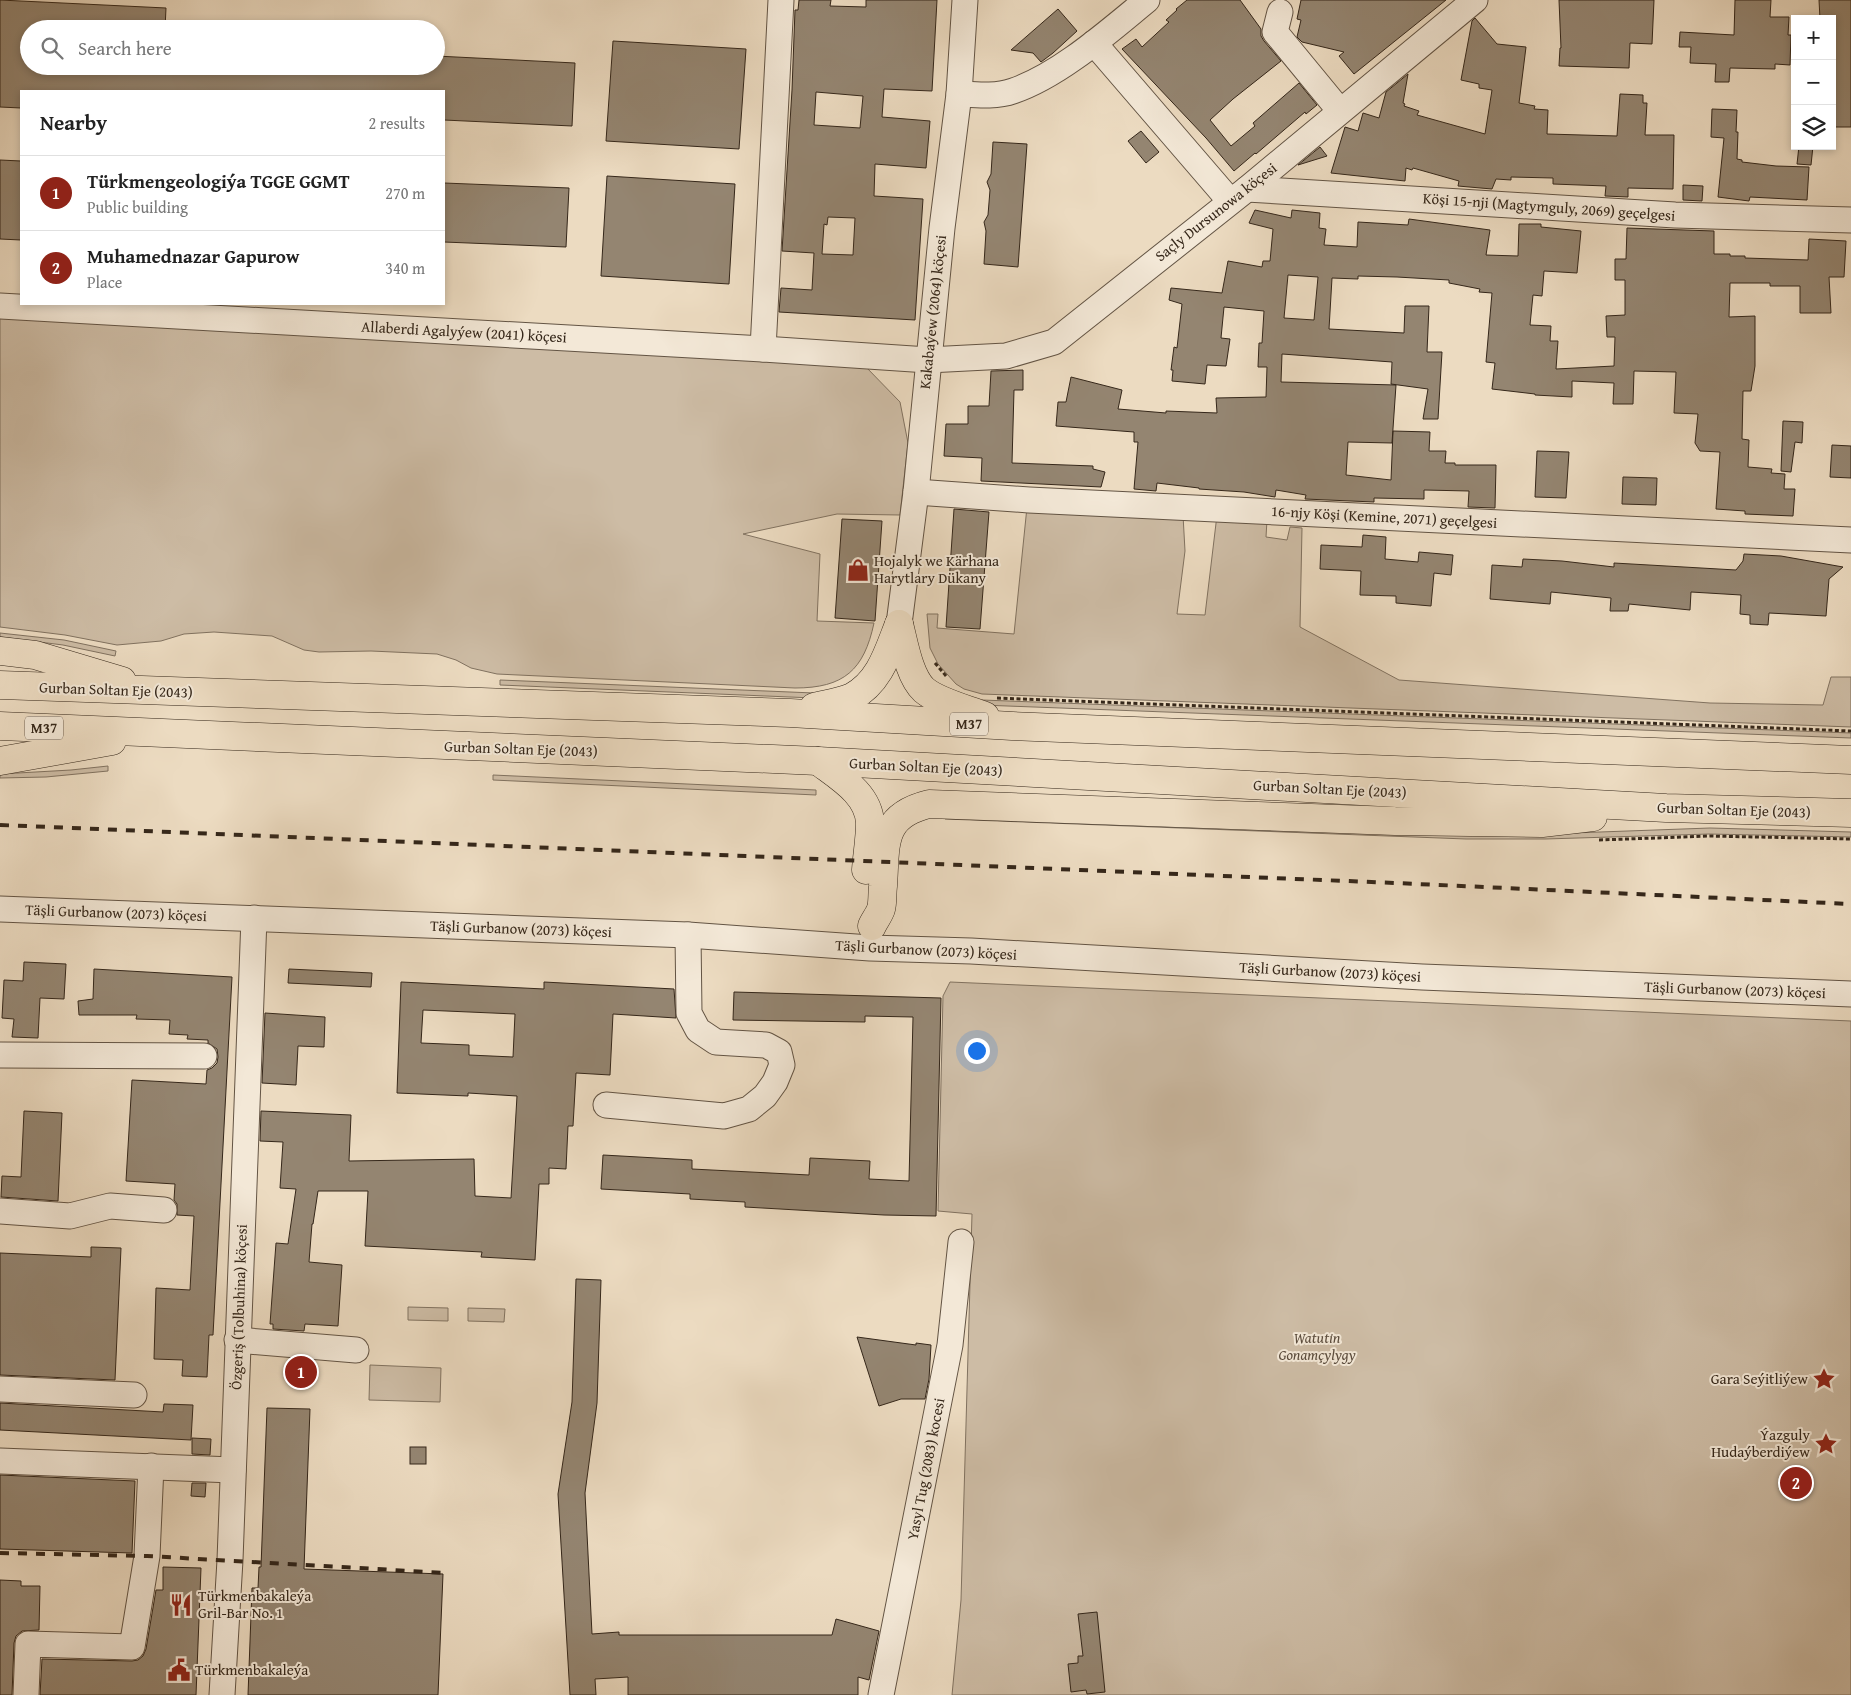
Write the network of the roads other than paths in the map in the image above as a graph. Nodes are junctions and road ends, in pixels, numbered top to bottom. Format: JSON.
{"nodes":[{"id":1,"x":781,"y":0,"type":"edge"},
{"id":2,"x":965,"y":0,"type":"edge"},
{"id":3,"x":1147,"y":0,"type":"edge"},
{"id":4,"x":1475,"y":0,"type":"edge"},
{"id":5,"x":1280,"y":12,"type":"dead end"},
{"id":6,"x":1094,"y":43,"type":"junction"},
{"id":7,"x":959,"y":94,"type":"junction"},
{"id":8,"x":1340,"y":111,"type":"junction"},
{"id":9,"x":1238,"y":195,"type":"junction"},
{"id":10,"x":1851,"y":220,"type":"edge"},
{"id":11,"x":0,"y":306,"type":"edge"},
{"id":12,"x":763,"y":349,"type":"junction"},
{"id":13,"x":928,"y":360,"type":"junction"},
{"id":14,"x":916,"y":492,"type":"junction"},
{"id":15,"x":1851,"y":540,"type":"edge"},
{"id":16,"x":900,"y":624,"type":"junction"},
{"id":17,"x":0,"y":651,"type":"edge"},
{"id":18,"x":0,"y":686,"type":"edge"},
{"id":19,"x":157,"y":691,"type":"junction"},
{"id":20,"x":790,"y":713,"type":"junction"},
{"id":21,"x":0,"y":726,"type":"edge"},
{"id":22,"x":1012,"y":726,"type":"junction"},
{"id":23,"x":152,"y":733,"type":"junction"},
{"id":24,"x":0,"y":760,"type":"edge"},
{"id":25,"x":1851,"y":760,"type":"edge"},
{"id":26,"x":818,"y":761,"type":"junction"},
{"id":27,"x":1666,"y":808,"type":"junction"},
{"id":28,"x":1851,"y":813,"type":"edge"},
{"id":29,"x":0,"y":909,"type":"edge"},
{"id":30,"x":254,"y":918,"type":"junction"},
{"id":31,"x":688,"y":935,"type":"junction"},
{"id":32,"x":871,"y":937,"type":"junction"},
{"id":33,"x":1851,"y":994,"type":"edge"},
{"id":34,"x":0,"y":1055,"type":"edge"},
{"id":35,"x":204,"y":1056,"type":"dead end"},
{"id":36,"x":606,"y":1105,"type":"dead end"},
{"id":37,"x":164,"y":1210,"type":"dead end"},
{"id":38,"x":0,"y":1211,"type":"edge"},
{"id":39,"x":961,"y":1242,"type":"dead end"},
{"id":40,"x":237,"y":1340,"type":"junction"},
{"id":41,"x":356,"y":1350,"type":"dead end"},
{"id":42,"x":0,"y":1389,"type":"edge"},
{"id":43,"x":134,"y":1395,"type":"dead end"},
{"id":44,"x":0,"y":1461,"type":"edge"},
{"id":45,"x":151,"y":1466,"type":"junction"},
{"id":46,"x":233,"y":1470,"type":"junction"},
{"id":47,"x":26,"y":1695,"type":"edge"},
{"id":48,"x":222,"y":1695,"type":"edge"},
{"id":49,"x":882,"y":1695,"type":"edge"}],
"edges":[{"from":1,"to":12,"type":"street"},
{"from":2,"to":7,"type":"street","name":"Kakabaýew (2064) köçesi"},
{"from":3,"to":6,"type":"street"},
{"from":4,"to":8,"type":"street","name":"Saçly Dursunowa köçesi"},
{"from":5,"to":8,"type":"street"},
{"from":6,"to":7,"type":"street"},
{"from":6,"to":9,"type":"street"},
{"from":7,"to":13,"type":"street","name":"Kakabaýew (2064) köçesi"},
{"from":8,"to":9,"type":"street","name":"Saçly Dursunowa köçesi"},
{"from":9,"to":10,"type":"street","name":"Köşi 15-nji (Magtymguly, 2069) geçelgesi"},
{"from":9,"to":13,"type":"street","name":"Saçly Dursunowa köçesi"},
{"from":11,"to":12,"type":"street","name":"Allaberdi Agalyýew (2041) köçesi"},
{"from":12,"to":13,"type":"street","name":"Allaberdi Agalyýew (2041) köçesi"},
{"from":13,"to":14,"type":"street","name":"Kakabaýew (2064) köçesi"},
{"from":14,"to":15,"type":"street","name":"16-njy Köşi (Kemine, 2071) geçelgesi"},
{"from":14,"to":16,"type":"street","name":"Kakabaýew (2064) köçesi"},
{"from":16,"to":20,"type":"highway"},
{"from":16,"to":22,"type":"highway"},
{"from":17,"to":19,"type":"highway"},
{"from":18,"to":19,"type":"highway","name":"Gurban Soltan Eje (2043)","number":"M37"},
{"from":19,"to":20,"type":"highway","name":"Gurban Soltan Eje (2043)","number":"M37"},
{"from":20,"to":22,"type":"highway","name":"Gurban Soltan Eje (2043)","number":"M37"},
{"from":21,"to":23,"type":"highway","name":"Gurban Soltan Eje (2043)","number":"M37"},
{"from":22,"to":25,"type":"highway","name":"Gurban Soltan Eje (2043)","number":"M37"},
{"from":23,"to":24,"type":"highway"},
{"from":23,"to":26,"type":"highway","name":"Gurban Soltan Eje (2043)","number":"M37"},
{"from":26,"to":27,"type":"highway","name":"Gurban Soltan Eje (2043)","number":"M37"},
{"from":26,"to":32,"type":"highway"},
{"from":27,"to":28,"type":"highway","name":"Gurban Soltan Eje (2043)","number":"M37"},
{"from":27,"to":32,"type":"highway"},
{"from":29,"to":30,"type":"street","name":"Täşli Gurbanow (2073) köçesi"},
{"from":30,"to":31,"type":"street","name":"Täşli Gurbanow (2073) köçesi"},
{"from":30,"to":40,"type":"street","name":"Özgeriş (Tolbuhina) köçesi"},
{"from":31,"to":32,"type":"street","name":"Täşli Gurbanow (2073) köçesi"},
{"from":31,"to":36,"type":"street"},
{"from":32,"to":33,"type":"street","name":"Täşli Gurbanow (2073) köçesi"},
{"from":34,"to":35,"type":"street"},
{"from":37,"to":38,"type":"street"},
{"from":39,"to":49,"type":"street","name":"Yasyl Tug (2083) kocesi"},
{"from":40,"to":41,"type":"street"},
{"from":40,"to":46,"type":"street","name":"Özgeriş (Tolbuhina) köçesi"},
{"from":42,"to":43,"type":"street"},
{"from":44,"to":45,"type":"street"},
{"from":45,"to":46,"type":"street"},
{"from":45,"to":47,"type":"street"},
{"from":46,"to":48,"type":"street","name":"Özgeriş (Tolbuhina) köçesi"}]}
